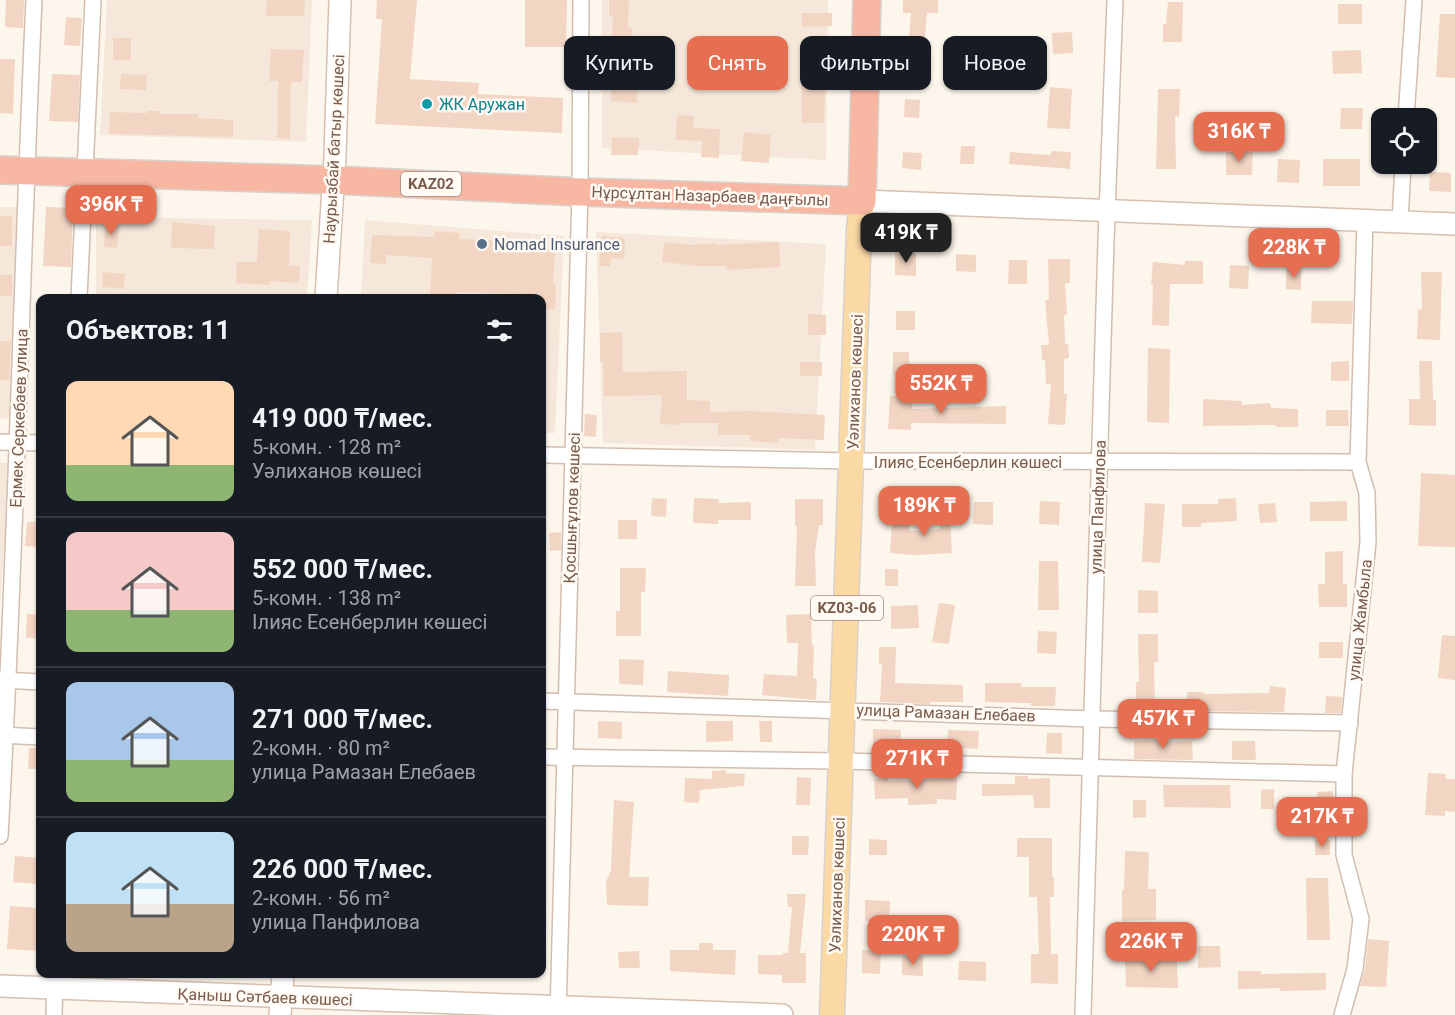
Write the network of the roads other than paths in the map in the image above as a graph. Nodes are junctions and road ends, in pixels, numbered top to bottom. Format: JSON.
{"nodes":[{"id":1,"x":34,"y":0,"type":"edge"},
{"id":2,"x":93,"y":0,"type":"edge"},
{"id":3,"x":340,"y":0,"type":"edge"},
{"id":4,"x":581,"y":0,"type":"edge"},
{"id":5,"x":867,"y":0,"type":"edge"},
{"id":6,"x":1115,"y":0,"type":"edge"},
{"id":7,"x":1414,"y":0,"type":"edge"},
{"id":8,"x":1407,"y":108,"type":"edge"},
{"id":9,"x":13,"y":171,"type":"edge"},
{"id":10,"x":85,"y":173,"type":"junction"},
{"id":11,"x":1402,"y":174,"type":"edge"},
{"id":12,"x":333,"y":180,"type":"junction"},
{"id":13,"x":580,"y":192,"type":"junction"},
{"id":14,"x":862,"y":201,"type":"junction"},
{"id":15,"x":1107,"y":212,"type":"junction"},
{"id":16,"x":1365,"y":221,"type":"junction"},
{"id":17,"x":1400,"y":222,"type":"junction"},
{"id":18,"x":1455,"y":224,"type":"edge"},
{"id":19,"x":80,"y":294,"type":"edge"},
{"id":20,"x":326,"y":294,"type":"edge"},
{"id":21,"x":0,"y":442,"type":"edge"},
{"id":22,"x":18,"y":442,"type":"junction"},
{"id":23,"x":36,"y":443,"type":"edge"},
{"id":24,"x":546,"y":455,"type":"edge"},
{"id":25,"x":574,"y":456,"type":"junction"},
{"id":26,"x":852,"y":461,"type":"junction"},
{"id":27,"x":1100,"y":462,"type":"junction"},
{"id":28,"x":1358,"y":462,"type":"junction"},
{"id":29,"x":5,"y":681,"type":"edge"},
{"id":30,"x":36,"y":682,"type":"edge"},
{"id":31,"x":546,"y":701,"type":"edge"},
{"id":32,"x":567,"y":702,"type":"junction"},
{"id":33,"x":843,"y":709,"type":"junction"},
{"id":34,"x":1092,"y":719,"type":"junction"},
{"id":35,"x":1350,"y":723,"type":"junction"},
{"id":36,"x":3,"y":735,"type":"edge"},
{"id":37,"x":36,"y":737,"type":"edge"},
{"id":38,"x":546,"y":756,"type":"edge"},
{"id":39,"x":565,"y":757,"type":"junction"},
{"id":40,"x":841,"y":761,"type":"junction"},
{"id":41,"x":1090,"y":766,"type":"junction"},
{"id":42,"x":1344,"y":774,"type":"junction"},
{"id":43,"x":0,"y":836,"type":"edge"},
{"id":44,"x":283,"y":978,"type":"edge"},
{"id":45,"x":54,"y":981,"type":"edge"},
{"id":46,"x":0,"y":986,"type":"edge"},
{"id":47,"x":281,"y":1006,"type":"edge"},
{"id":48,"x":558,"y":1011,"type":"edge"},
{"id":49,"x":54,"y":1015,"type":"edge"},
{"id":50,"x":782,"y":1015,"type":"edge"},
{"id":51,"x":832,"y":1015,"type":"edge"},
{"id":52,"x":1083,"y":1015,"type":"edge"},
{"id":53,"x":1342,"y":1015,"type":"edge"}],
"edges":[{"from":1,"to":9,"type":"street","name":"Ермек Серкебаев улица"},
{"from":2,"to":10,"type":"street"},
{"from":3,"to":12,"type":"street","name":"Наурызбай батыр көшесі"},
{"from":4,"to":13,"type":"street","name":"Қосшығұлов көшесі"},
{"from":5,"to":14,"type":"highway","name":"Уәлиханов көшесі"},
{"from":6,"to":15,"type":"street","name":"улица Панфилова"},
{"from":7,"to":8,"type":"street"},
{"from":9,"to":10,"type":"highway","name":"Нұрсұлтан Назарбаев даңғылы","number":"KАZ02"},
{"from":9,"to":22,"type":"street","name":"Ермек Серкебаев улица"},
{"from":10,"to":12,"type":"highway","name":"Нұрсұлтан Назарбаев даңғылы","number":"KАZ02"},
{"from":10,"to":19,"type":"street"},
{"from":11,"to":17,"type":"street"},
{"from":12,"to":13,"type":"highway","name":"Нұрсұлтан Назарбаев даңғылы","number":"KАZ02"},
{"from":12,"to":20,"type":"street","name":"Наурызбай батыр көшесі"},
{"from":13,"to":14,"type":"highway","name":"Нұрсұлтан Назарбаев даңғылы","number":"KАZ02"},
{"from":13,"to":25,"type":"street","name":"Қосшығұлов көшесі"},
{"from":14,"to":15,"type":"street","name":"Нұрсұлтан Назарбаев даңғылы"},
{"from":14,"to":26,"type":"main road","name":"Уәлиханов көшесі","number":"KZ03-06"},
{"from":15,"to":16,"type":"street","name":"Нұрсұлтан Назарбаев даңғылы"},
{"from":15,"to":27,"type":"street","name":"улица Панфилова"},
{"from":16,"to":17,"type":"street","name":"Нұрсұлтан Назарбаев даңғылы"},
{"from":16,"to":28,"type":"street","name":"улица Жамбыла"},
{"from":17,"to":18,"type":"street","name":"Нұрсұлтан Назарбаев даңғылы"},
{"from":21,"to":22,"type":"street"},
{"from":22,"to":23,"type":"street"},
{"from":22,"to":29,"type":"street","name":"Ермек Серкебаев улица"},
{"from":24,"to":25,"type":"street","name":"Ілияс Есенберлин көшесі"},
{"from":25,"to":26,"type":"street","name":"Ілияс Есенберлин көшесі"},
{"from":25,"to":32,"type":"street","name":"Қосшығұлов көшесі"},
{"from":26,"to":27,"type":"street","name":"Ілияс Есенберлин көшесі"},
{"from":26,"to":33,"type":"main road","name":"Уәлиханов көшесі","number":"KZ03-06"},
{"from":27,"to":28,"type":"street","name":"Ілияс Есенберлин көшесі"},
{"from":27,"to":34,"type":"street","name":"улица Панфилова"},
{"from":28,"to":35,"type":"street","name":"улица Жамбыла"},
{"from":29,"to":30,"type":"street"},
{"from":29,"to":36,"type":"street","name":"Ермек Серкебаев улица"},
{"from":31,"to":32,"type":"street","name":"улица Рамазан Елебаев"},
{"from":32,"to":33,"type":"street","name":"улица Рамазан Елебаев"},
{"from":32,"to":39,"type":"street","name":"Қосшығұлов көшесі"},
{"from":33,"to":34,"type":"street","name":"улица Рамазан Елебаев"},
{"from":33,"to":40,"type":"main road","name":"Уәлиханов көшесі","number":"KZ03-06"},
{"from":34,"to":35,"type":"street","name":"улица Рамазан Елебаев"},
{"from":34,"to":41,"type":"street","name":"улица Панфилова"},
{"from":35,"to":42,"type":"street","name":"улица Жамбыла"},
{"from":36,"to":37,"type":"street"},
{"from":36,"to":43,"type":"street","name":"Ермек Серкебаев улица"},
{"from":38,"to":39,"type":"street"},
{"from":39,"to":40,"type":"street"},
{"from":39,"to":48,"type":"street","name":"Қосшығұлов көшесі"},
{"from":40,"to":41,"type":"street"},
{"from":40,"to":51,"type":"main road","name":"Уәлиханов көшесі","number":"KZ03-06"},
{"from":41,"to":42,"type":"street"},
{"from":41,"to":52,"type":"street","name":"улица Панфилова"},
{"from":42,"to":53,"type":"street","name":"улица Жамбыла"},
{"from":44,"to":47,"type":"street"},
{"from":45,"to":46,"type":"street","name":"Қаныш Сәтбаев көшесі"},
{"from":45,"to":47,"type":"street","name":"Қаныш Сәтбаев көшесі"},
{"from":45,"to":49,"type":"street"},
{"from":47,"to":48,"type":"street","name":"Қаныш Сәтбаев көшесі"},
{"from":48,"to":50,"type":"street","name":"Қаныш Сәтбаев көшесі"}]}
